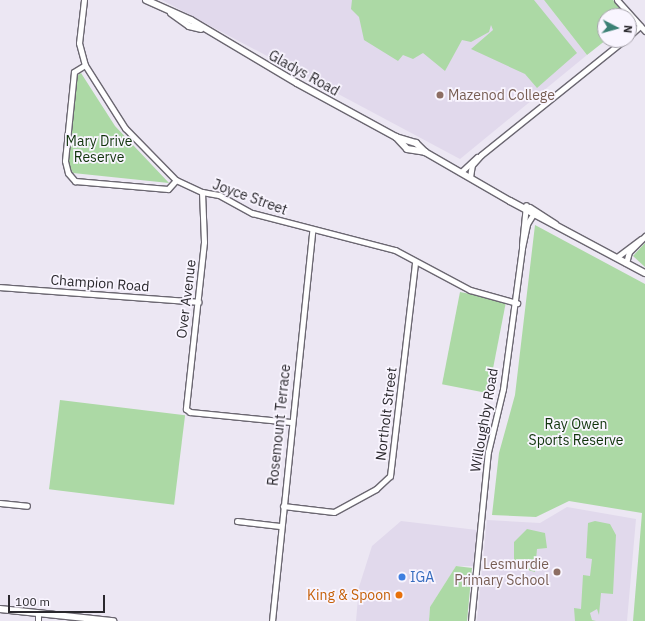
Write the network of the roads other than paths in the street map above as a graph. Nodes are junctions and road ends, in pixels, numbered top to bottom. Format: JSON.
{"nodes":[{"id":1,"x":84,"y":0,"type":"edge"},
{"id":2,"x":146,"y":0,"type":"edge"},
{"id":3,"x":618,"y":0,"type":"edge"},
{"id":4,"x":640,"y":26,"type":"junction"},
{"id":5,"x":637,"y":29,"type":"edge"},
{"id":6,"x":645,"y":31,"type":"edge"},
{"id":7,"x":614,"y":48,"type":"edge"},
{"id":8,"x":85,"y":65,"type":"junction"},
{"id":9,"x":481,"y":155,"type":"junction"},
{"id":10,"x":460,"y":172,"type":"junction"},
{"id":11,"x":470,"y":177,"type":"junction"},
{"id":12,"x":176,"y":180,"type":"junction"},
{"id":13,"x":202,"y":192,"type":"junction"},
{"id":14,"x":525,"y":207,"type":"junction"},
{"id":15,"x":534,"y":212,"type":"junction"},
{"id":16,"x":312,"y":231,"type":"junction"},
{"id":17,"x":643,"y":237,"type":"edge"},
{"id":18,"x":522,"y":248,"type":"junction"},
{"id":19,"x":617,"y":257,"type":"junction"},
{"id":20,"x":415,"y":262,"type":"junction"},
{"id":21,"x":626,"y":262,"type":"junction"},
{"id":22,"x":645,"y":273,"type":"edge"},
{"id":23,"x":0,"y":287,"type":"edge"},
{"id":24,"x":198,"y":302,"type":"junction"},
{"id":25,"x":516,"y":303,"type":"junction"},
{"id":26,"x":291,"y":422,"type":"junction"},
{"id":27,"x":0,"y":503,"type":"edge"},
{"id":28,"x":27,"y":506,"type":"dead end"},
{"id":29,"x":283,"y":506,"type":"junction"},
{"id":30,"x":237,"y":521,"type":"dead end"},
{"id":31,"x":280,"y":526,"type":"junction"},
{"id":32,"x":0,"y":609,"type":"edge"},
{"id":33,"x":38,"y":613,"type":"junction"},
{"id":34,"x":38,"y":621,"type":"edge"},
{"id":35,"x":113,"y":621,"type":"edge"},
{"id":36,"x":272,"y":621,"type":"edge"},
{"id":37,"x":471,"y":621,"type":"edge"}],
"edges":[{"from":1,"to":8,"type":"street","name":"Joyce Street"},
{"from":2,"to":10,"type":"street","name":"Gladys Road"},
{"from":3,"to":4,"type":"street"},
{"from":4,"to":5,"type":"street"},
{"from":4,"to":6,"type":"street"},
{"from":7,"to":9,"type":"street"},
{"from":8,"to":12,"type":"street","name":"Joyce Street"},
{"from":8,"to":12,"type":"street"},
{"from":9,"to":10,"type":"street"},
{"from":9,"to":11,"type":"street"},
{"from":10,"to":11,"type":"street","name":"Gladys Road"},
{"from":11,"to":14,"type":"street","name":"Gladys Road"},
{"from":12,"to":13,"type":"street","name":"Joyce Street"},
{"from":13,"to":16,"type":"street","name":"Joyce Street"},
{"from":13,"to":24,"type":"street","name":"Over Avenue"},
{"from":14,"to":15,"type":"street","name":"Gladys Road"},
{"from":14,"to":18,"type":"street","name":"Willoughby Road"},
{"from":15,"to":18,"type":"street","name":"Willoughby Road"},
{"from":15,"to":19,"type":"street","name":"Gladys Road"},
{"from":16,"to":20,"type":"street","name":"Joyce Street"},
{"from":16,"to":26,"type":"street","name":"Rosemount Terrace"},
{"from":17,"to":19,"type":"street"},
{"from":17,"to":21,"type":"street"},
{"from":18,"to":25,"type":"street","name":"Willoughby Road"},
{"from":19,"to":21,"type":"street","name":"Gladys Road"},
{"from":20,"to":25,"type":"street","name":"Joyce Street"},
{"from":20,"to":29,"type":"street","name":"Northolt Street"},
{"from":21,"to":22,"type":"street","name":"Gladys Road"},
{"from":23,"to":24,"type":"street","name":"Champion Road"},
{"from":24,"to":26,"type":"street","name":"Over Avenue"},
{"from":25,"to":37,"type":"street","name":"Willoughby Road"},
{"from":26,"to":29,"type":"street","name":"Rosemount Terrace"},
{"from":27,"to":28,"type":"street"},
{"from":29,"to":31,"type":"street","name":"Rosemount Terrace"},
{"from":30,"to":31,"type":"street"},
{"from":31,"to":36,"type":"street","name":"Rosemount Terrace"},
{"from":32,"to":33,"type":"street"},
{"from":33,"to":34,"type":"street"},
{"from":33,"to":35,"type":"street"}]}
